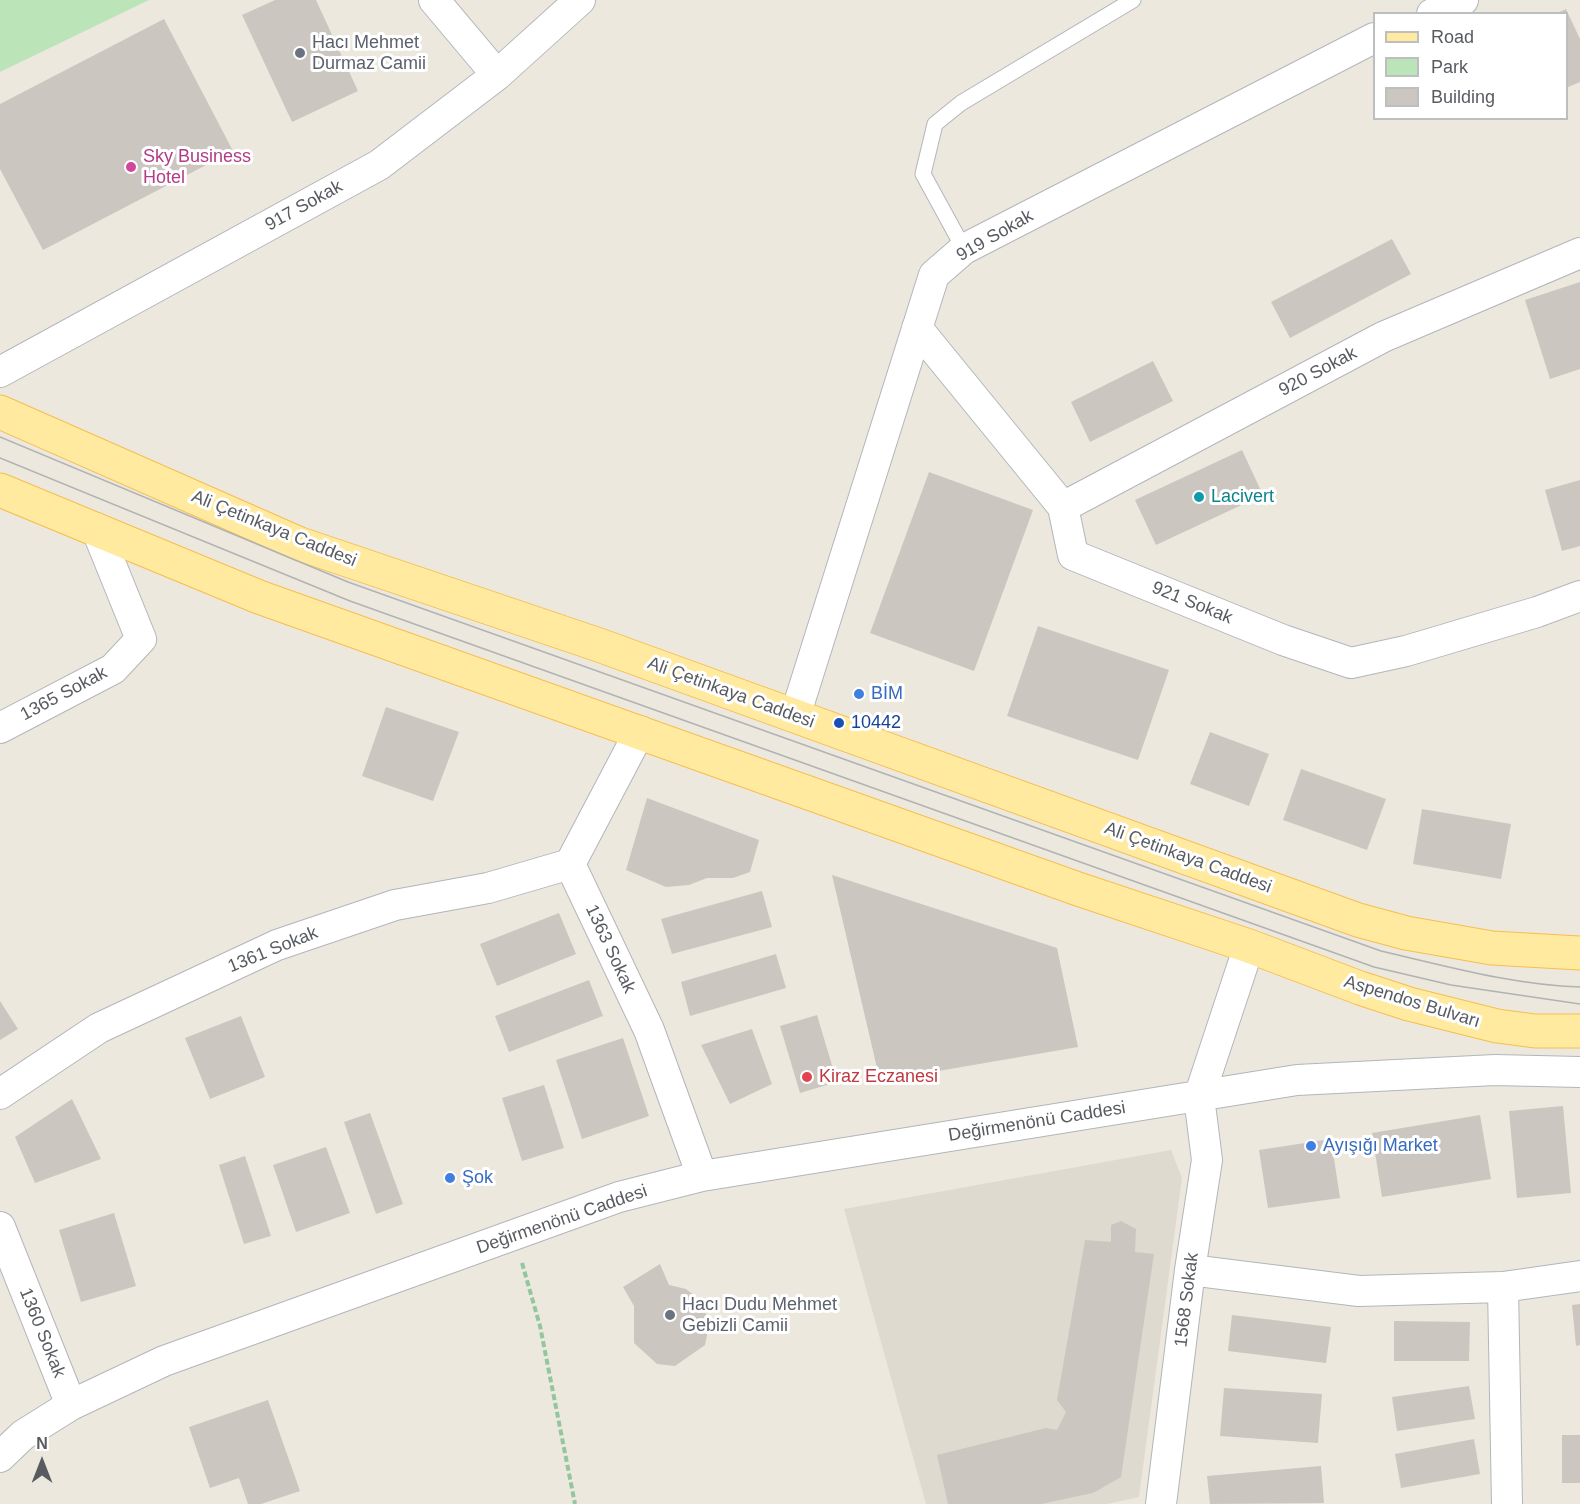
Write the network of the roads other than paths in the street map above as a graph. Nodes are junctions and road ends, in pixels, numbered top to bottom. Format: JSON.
{"nodes":[{"id":1,"x":434,"y":0,"type":"edge"},
{"id":2,"x":580,"y":0,"type":"edge"},
{"id":3,"x":1133,"y":0,"type":"edge"},
{"id":4,"x":1463,"y":0,"type":"edge"},
{"id":5,"x":1436,"y":12,"type":"edge"},
{"id":6,"x":1373,"y":39,"type":"edge"},
{"id":7,"x":497,"y":75,"type":"junction"},
{"id":8,"x":964,"y":249,"type":"junction"},
{"id":9,"x":1580,"y":253,"type":"edge"},
{"id":10,"x":917,"y":328,"type":"junction"},
{"id":11,"x":0,"y":372,"type":"edge"},
{"id":12,"x":0,"y":412,"type":"edge"},
{"id":13,"x":0,"y":490,"type":"edge"},
{"id":14,"x":1063,"y":507,"type":"junction"},
{"id":15,"x":96,"y":528,"type":"junction"},
{"id":16,"x":1580,"y":596,"type":"edge"},
{"id":17,"x":795,"y":717,"type":"junction"},
{"id":18,"x":0,"y":728,"type":"edge"},
{"id":19,"x":640,"y":731,"type":"junction"},
{"id":20,"x":570,"y":864,"type":"junction"},
{"id":21,"x":1249,"y":946,"type":"junction"},
{"id":22,"x":1580,"y":953,"type":"edge"},
{"id":23,"x":1580,"y":1031,"type":"edge"},
{"id":24,"x":1580,"y":1072,"type":"edge"},
{"id":25,"x":0,"y":1094,"type":"edge"},
{"id":26,"x":1199,"y":1097,"type":"junction"},
{"id":27,"x":702,"y":1176,"type":"junction"},
{"id":28,"x":0,"y":1227,"type":"edge"},
{"id":29,"x":1190,"y":1270,"type":"junction"},
{"id":30,"x":1580,"y":1276,"type":"edge"},
{"id":31,"x":1503,"y":1287,"type":"junction"},
{"id":32,"x":71,"y":1406,"type":"junction"},
{"id":33,"x":0,"y":1457,"type":"edge"},
{"id":34,"x":1161,"y":1504,"type":"edge"},
{"id":35,"x":1507,"y":1504,"type":"edge"}],
"edges":[{"from":1,"to":7,"type":"street"},
{"from":2,"to":7,"type":"street","name":"917 Sokak"},
{"from":3,"to":8,"type":"lane"},
{"from":4,"to":5,"type":"street"},
{"from":6,"to":8,"type":"street","name":"919 Sokak"},
{"from":7,"to":11,"type":"street","name":"917 Sokak"},
{"from":8,"to":10,"type":"street","name":"919 Sokak"},
{"from":9,"to":14,"type":"street","name":"920 Sokak"},
{"from":10,"to":14,"type":"street","name":"921 Sokak"},
{"from":10,"to":17,"type":"street","name":"919 Sokak"},
{"from":12,"to":17,"type":"main road","name":"Ali Çetinkaya Caddesi"},
{"from":13,"to":15,"type":"main road","name":"Aspendos Bulvarı"},
{"from":14,"to":16,"type":"street","name":"921 Sokak"},
{"from":15,"to":18,"type":"street","name":"1365 Sokak"},
{"from":15,"to":19,"type":"main road","name":"Aspendos Bulvarı"},
{"from":17,"to":22,"type":"main road","name":"Ali Çetinkaya Caddesi"},
{"from":19,"to":20,"type":"street"},
{"from":19,"to":21,"type":"main road","name":"Aspendos Bulvarı"},
{"from":20,"to":25,"type":"street","name":"1361 Sokak"},
{"from":20,"to":27,"type":"street","name":"1363 Sokak"},
{"from":21,"to":23,"type":"main road","name":"Aspendos Bulvarı"},
{"from":21,"to":26,"type":"street"},
{"from":24,"to":26,"type":"street","name":"Değirmenönü Caddesi"},
{"from":26,"to":27,"type":"street","name":"Değirmenönü Caddesi"},
{"from":26,"to":29,"type":"street","name":"1568 Sokak"},
{"from":27,"to":32,"type":"street","name":"Değirmenönü Caddesi"},
{"from":28,"to":32,"type":"street","name":"1360 Sokak"},
{"from":29,"to":31,"type":"street"},
{"from":29,"to":34,"type":"street","name":"1568 Sokak"},
{"from":30,"to":31,"type":"street"},
{"from":31,"to":35,"type":"street"},
{"from":32,"to":33,"type":"street","name":"Değirmenönü Caddesi"}]}
